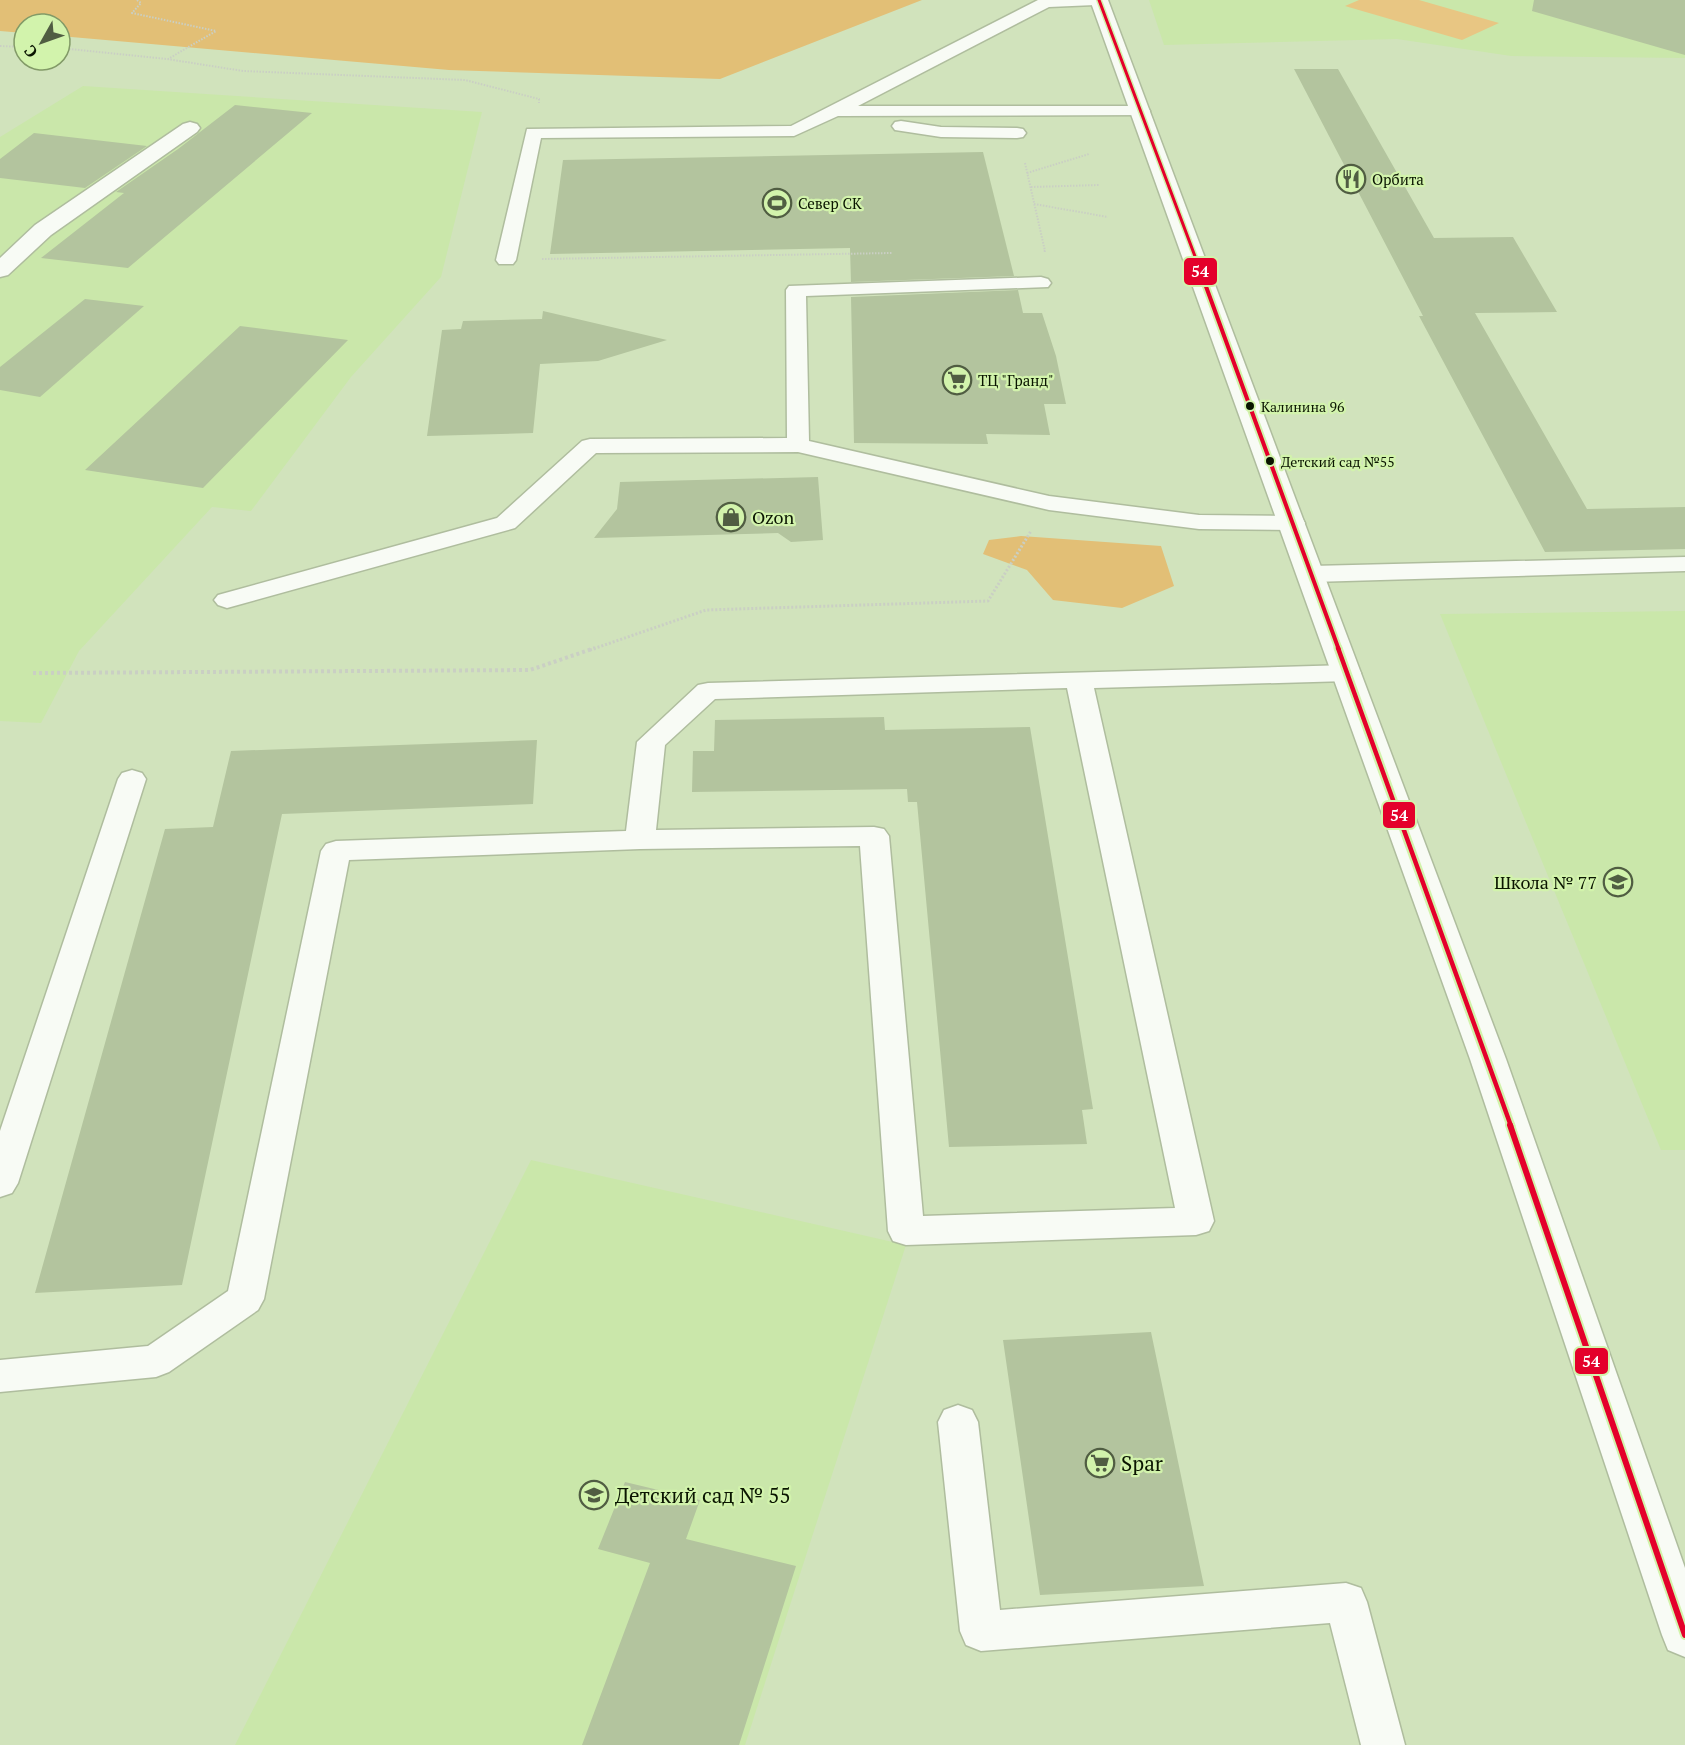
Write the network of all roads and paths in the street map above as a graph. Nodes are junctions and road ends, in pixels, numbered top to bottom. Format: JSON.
{"nodes":[{"id":1,"x":137,"y":0,"type":"edge"},
{"id":2,"x":1095,"y":0,"type":"edge"},
{"id":3,"x":1099,"y":0,"type":"edge"},
{"id":4,"x":72,"y":49,"type":"edge"},
{"id":5,"x":167,"y":59,"type":"junction"},
{"id":6,"x":835,"y":111,"type":"junction"},
{"id":7,"x":1141,"y":111,"type":"junction"},
{"id":8,"x":190,"y":128,"type":"dead end"},
{"id":9,"x":874,"y":128,"type":"dead end"},
{"id":10,"x":794,"y":131,"type":"junction"},
{"id":11,"x":834,"y":131,"type":"dead end"},
{"id":12,"x":533,"y":133,"type":"junction"},
{"id":13,"x":1017,"y":133,"type":"joint"},
{"id":14,"x":1089,"y":154,"type":"dead end"},
{"id":15,"x":1027,"y":173,"type":"junction"},
{"id":16,"x":1099,"y":185,"type":"dead end"},
{"id":17,"x":1031,"y":188,"type":"junction"},
{"id":18,"x":1034,"y":204,"type":"junction"},
{"id":19,"x":1108,"y":217,"type":"dead end"},
{"id":20,"x":1033,"y":251,"type":"dead end"},
{"id":21,"x":901,"y":253,"type":"dead end"},
{"id":22,"x":506,"y":260,"type":"joint"},
{"id":23,"x":0,"y":270,"type":"edge"},
{"id":24,"x":1041,"y":284,"type":"dead end"},
{"id":25,"x":798,"y":445,"type":"junction"},
{"id":26,"x":1049,"y":503,"type":"junction"},
{"id":27,"x":1293,"y":523,"type":"junction"},
{"id":28,"x":1685,"y":564,"type":"edge"},
{"id":29,"x":1312,"y":574,"type":"junction"},
{"id":30,"x":227,"y":600,"type":"dead end"},
{"id":31,"x":33,"y":673,"type":"dead end"},
{"id":32,"x":1348,"y":673,"type":"junction"},
{"id":33,"x":1079,"y":680,"type":"junction"},
{"id":34,"x":132,"y":778,"type":"dead end"},
{"id":35,"x":640,"y":840,"type":"junction"},
{"id":36,"x":0,"y":1183,"type":"edge"},
{"id":37,"x":0,"y":1376,"type":"edge"},
{"id":38,"x":958,"y":1422,"type":"dead end"},
{"id":39,"x":1685,"y":1635,"type":"edge"},
{"id":40,"x":1383,"y":1745,"type":"edge"}],
"edges":[{"from":1,"to":5,"type":"path"},
{"from":2,"to":6,"type":"lane"},
{"from":3,"to":7,"type":"main road"},
{"from":4,"to":5,"type":"path"},
{"from":5,"to":12,"type":"path"},
{"from":6,"to":7,"type":"lane"},
{"from":6,"to":10,"type":"lane"},
{"from":7,"to":27,"type":"main road"},
{"from":8,"to":23,"type":"main road"},
{"from":9,"to":13,"type":"lane"},
{"from":10,"to":11,"type":"lane"},
{"from":10,"to":12,"type":"lane"},
{"from":12,"to":22,"type":"lane"},
{"from":13,"to":15,"type":"path"},
{"from":14,"to":15,"type":"path"},
{"from":15,"to":17,"type":"path"},
{"from":16,"to":17,"type":"path"},
{"from":17,"to":18,"type":"path"},
{"from":18,"to":19,"type":"path"},
{"from":18,"to":20,"type":"path"},
{"from":21,"to":22,"type":"path"},
{"from":24,"to":25,"type":"lane"},
{"from":25,"to":26,"type":"lane"},
{"from":25,"to":30,"type":"lane"},
{"from":26,"to":27,"type":"lane"},
{"from":26,"to":31,"type":"path"},
{"from":27,"to":29,"type":"main road"},
{"from":28,"to":29,"type":"lane"},
{"from":29,"to":32,"type":"main road"},
{"from":32,"to":33,"type":"lane"},
{"from":32,"to":39,"type":"main road"},
{"from":33,"to":35,"type":"lane"},
{"from":33,"to":35,"type":"lane"},
{"from":34,"to":36,"type":"lane"},
{"from":35,"to":37,"type":"lane"},
{"from":38,"to":40,"type":"lane"}]}
